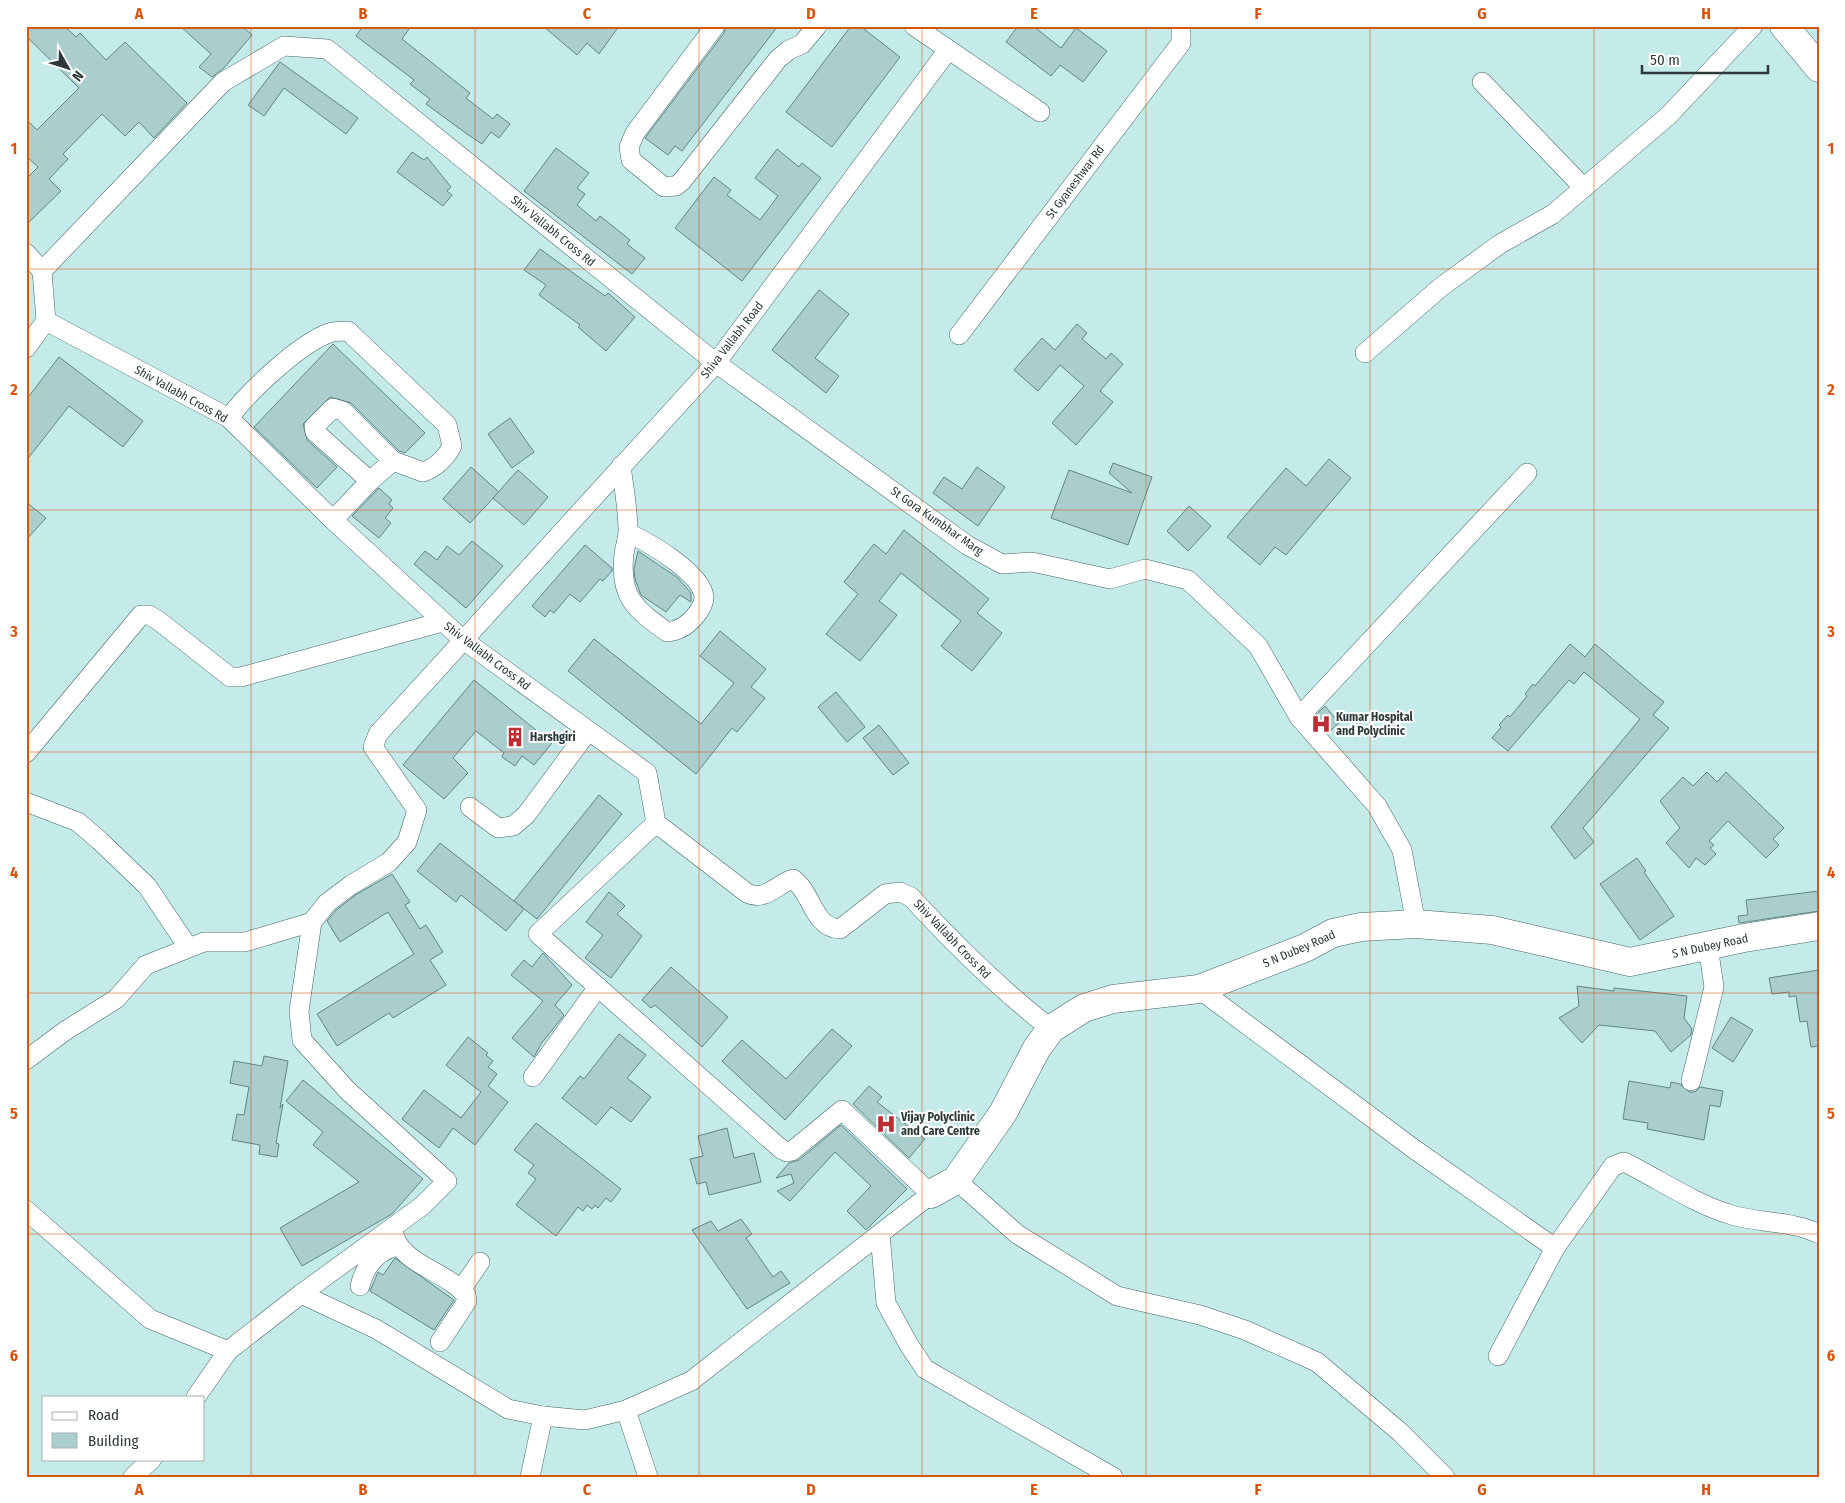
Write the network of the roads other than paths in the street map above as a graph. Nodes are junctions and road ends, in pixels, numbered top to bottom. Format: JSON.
{"nodes":[{"id":1,"x":715,"y":26,"type":"edge"},
{"id":2,"x":818,"y":26,"type":"edge"},
{"id":3,"x":914,"y":26,"type":"edge"},
{"id":4,"x":1181,"y":26,"type":"edge"},
{"id":5,"x":1753,"y":26,"type":"edge"},
{"id":6,"x":1784,"y":26,"type":"edge"},
{"id":7,"x":948,"y":50,"type":"junction"},
{"id":8,"x":1819,"y":68,"type":"edge"},
{"id":9,"x":1482,"y":82,"type":"dead end"},
{"id":10,"x":1040,"y":112,"type":"dead end"},
{"id":11,"x":1584,"y":188,"type":"junction"},
{"id":12,"x":26,"y":253,"type":"edge"},
{"id":13,"x":42,"y":271,"type":"junction"},
{"id":14,"x":34,"y":332,"type":"edge"},
{"id":15,"x":959,"y":334,"type":"dead end"},
{"id":16,"x":1365,"y":353,"type":"dead end"},
{"id":17,"x":716,"y":363,"type":"junction"},
{"id":18,"x":228,"y":418,"type":"junction"},
{"id":19,"x":394,"y":461,"type":"junction"},
{"id":20,"x":622,"y":466,"type":"junction"},
{"id":21,"x":1527,"y":473,"type":"dead end"},
{"id":22,"x":370,"y":481,"type":"junction"},
{"id":23,"x":333,"y":520,"type":"junction"},
{"id":24,"x":628,"y":533,"type":"junction"},
{"id":25,"x":442,"y":622,"type":"junction"},
{"id":26,"x":462,"y":640,"type":"junction"},
{"id":27,"x":1299,"y":717,"type":"junction"},
{"id":28,"x":588,"y":731,"type":"junction"},
{"id":29,"x":26,"y":753,"type":"edge"},
{"id":30,"x":26,"y":802,"type":"edge"},
{"id":31,"x":470,"y":807,"type":"dead end"},
{"id":32,"x":656,"y":823,"type":"junction"},
{"id":33,"x":312,"y":922,"type":"junction"},
{"id":34,"x":1416,"y":924,"type":"junction"},
{"id":35,"x":1819,"y":926,"type":"edge"},
{"id":36,"x":1708,"y":946,"type":"junction"},
{"id":37,"x":188,"y":947,"type":"junction"},
{"id":38,"x":598,"y":987,"type":"junction"},
{"id":39,"x":1199,"y":989,"type":"junction"},
{"id":40,"x":1051,"y":1029,"type":"junction"},
{"id":41,"x":26,"y":1060,"type":"edge"},
{"id":42,"x":533,"y":1077,"type":"dead end"},
{"id":43,"x":1691,"y":1081,"type":"dead end"},
{"id":44,"x":956,"y":1180,"type":"junction"},
{"id":45,"x":931,"y":1194,"type":"junction"},
{"id":46,"x":26,"y":1210,"type":"edge"},
{"id":47,"x":880,"y":1234,"type":"junction"},
{"id":48,"x":1819,"y":1234,"type":"edge"},
{"id":49,"x":394,"y":1237,"type":"junction"},
{"id":50,"x":1555,"y":1248,"type":"junction"},
{"id":51,"x":480,"y":1262,"type":"dead end"},
{"id":52,"x":360,"y":1286,"type":"dead end"},
{"id":53,"x":460,"y":1290,"type":"junction"},
{"id":54,"x":301,"y":1294,"type":"junction"},
{"id":55,"x":440,"y":1342,"type":"dead end"},
{"id":56,"x":228,"y":1351,"type":"junction"},
{"id":57,"x":1498,"y":1356,"type":"dead end"},
{"id":58,"x":197,"y":1396,"type":"edge"},
{"id":59,"x":626,"y":1410,"type":"junction"},
{"id":60,"x":543,"y":1416,"type":"junction"},
{"id":61,"x":151,"y":1460,"type":"edge"},
{"id":62,"x":133,"y":1477,"type":"edge"},
{"id":63,"x":530,"y":1477,"type":"edge"},
{"id":64,"x":648,"y":1477,"type":"edge"},
{"id":65,"x":1113,"y":1477,"type":"edge"},
{"id":66,"x":1445,"y":1477,"type":"edge"}],
"edges":[{"from":1,"to":2,"type":"street"},
{"from":3,"to":7,"type":"street"},
{"from":4,"to":15,"type":"street","name":"St Gyaneshwar Rd"},
{"from":5,"to":11,"type":"street"},
{"from":6,"to":8,"type":"street"},
{"from":7,"to":10,"type":"street"},
{"from":7,"to":17,"type":"street","name":"Shiva Vallabh Road"},
{"from":9,"to":11,"type":"street"},
{"from":11,"to":16,"type":"street"},
{"from":12,"to":13,"type":"street"},
{"from":13,"to":14,"type":"street","name":"Shiv Vallabh Cross Rd"},
{"from":13,"to":17,"type":"street","name":"Shiv Vallabh Cross Rd"},
{"from":14,"to":18,"type":"street","name":"Shiv Vallabh Cross Rd"},
{"from":17,"to":20,"type":"street","name":"Shiva Vallabh Road"},
{"from":17,"to":27,"type":"street","name":"St Gora Kumbhar Marg"},
{"from":18,"to":19,"type":"street"},
{"from":18,"to":23,"type":"street","name":"Shiv Vallabh Cross Rd"},
{"from":19,"to":22,"type":"street"},
{"from":19,"to":22,"type":"street"},
{"from":20,"to":24,"type":"street"},
{"from":20,"to":26,"type":"street","name":"Shiva Vallabh Road"},
{"from":21,"to":27,"type":"street"},
{"from":22,"to":23,"type":"street"},
{"from":23,"to":25,"type":"street","name":"Shiv Vallabh Cross Rd"},
{"from":24,"to":24,"type":"street"},
{"from":25,"to":26,"type":"street","name":"Shiv Vallabh Cross Rd"},
{"from":25,"to":29,"type":"street"},
{"from":26,"to":28,"type":"street","name":"Shiv Vallabh Cross Rd"},
{"from":26,"to":33,"type":"street","name":"Shiva Vallabh Road"},
{"from":27,"to":34,"type":"street","name":"St Gora Kumbhar Marg"},
{"from":28,"to":31,"type":"street"},
{"from":28,"to":32,"type":"street","name":"Shiv Vallabh Cross Rd"},
{"from":30,"to":37,"type":"street"},
{"from":32,"to":38,"type":"street"},
{"from":32,"to":40,"type":"street","name":"Shiv Vallabh Cross Rd"},
{"from":33,"to":37,"type":"street"},
{"from":33,"to":49,"type":"street"},
{"from":34,"to":36,"type":"street","name":"S N Dubey Road"},
{"from":34,"to":39,"type":"street","name":"S N Dubey Road"},
{"from":35,"to":36,"type":"street","name":"S N Dubey Road"},
{"from":36,"to":43,"type":"street"},
{"from":37,"to":41,"type":"street"},
{"from":38,"to":42,"type":"street"},
{"from":38,"to":45,"type":"street"},
{"from":39,"to":40,"type":"street","name":"S N Dubey Road"},
{"from":39,"to":50,"type":"street"},
{"from":40,"to":44,"type":"street","name":"S N Dubey Road"},
{"from":44,"to":45,"type":"street","name":"S N Dubey Road"},
{"from":44,"to":66,"type":"street"},
{"from":45,"to":47,"type":"street"},
{"from":46,"to":56,"type":"street"},
{"from":47,"to":59,"type":"street"},
{"from":47,"to":65,"type":"street"},
{"from":48,"to":50,"type":"street"},
{"from":49,"to":52,"type":"street"},
{"from":49,"to":53,"type":"street"},
{"from":49,"to":54,"type":"street"},
{"from":50,"to":57,"type":"street"},
{"from":51,"to":53,"type":"street"},
{"from":53,"to":55,"type":"street"},
{"from":54,"to":56,"type":"street"},
{"from":54,"to":60,"type":"street"},
{"from":56,"to":58,"type":"street"},
{"from":59,"to":60,"type":"street"},
{"from":59,"to":64,"type":"street"},
{"from":60,"to":63,"type":"street"},
{"from":61,"to":62,"type":"street"}]}
